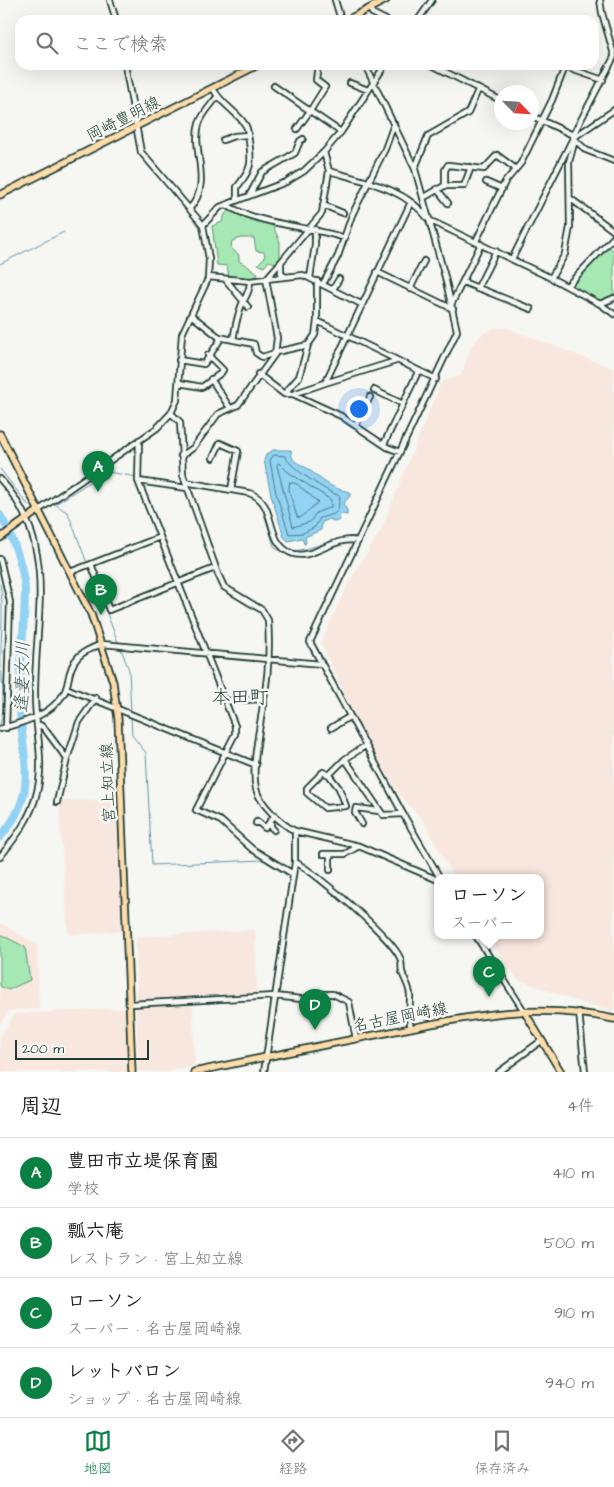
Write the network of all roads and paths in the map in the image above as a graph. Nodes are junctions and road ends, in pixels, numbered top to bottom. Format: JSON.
{"nodes":[{"id":1,"x":110,"y":0,"type":"edge"},
{"id":2,"x":335,"y":0,"type":"edge"},
{"id":3,"x":386,"y":0,"type":"edge"},
{"id":4,"x":432,"y":0,"type":"edge"},
{"id":5,"x":600,"y":0,"type":"edge"},
{"id":6,"x":370,"y":8,"type":"junction"},
{"id":7,"x":114,"y":15,"type":"edge"},
{"id":8,"x":340,"y":15,"type":"edge"},
{"id":9,"x":357,"y":15,"type":"edge"},
{"id":10,"x":376,"y":15,"type":"edge"},
{"id":11,"x":422,"y":15,"type":"edge"},
{"id":12,"x":614,"y":56,"type":"edge"},
{"id":13,"x":125,"y":70,"type":"edge"},
{"id":14,"x":248,"y":70,"type":"edge"},
{"id":15,"x":317,"y":70,"type":"edge"},
{"id":16,"x":368,"y":70,"type":"edge"},
{"id":17,"x":383,"y":70,"type":"edge"},
{"id":18,"x":441,"y":70,"type":"edge"},
{"id":19,"x":564,"y":70,"type":"edge"},
{"id":20,"x":574,"y":70,"type":"edge"},
{"id":21,"x":603,"y":80,"type":"junction"},
{"id":22,"x":350,"y":83,"type":"dead end"},
{"id":23,"x":374,"y":83,"type":"junction"},
{"id":24,"x":274,"y":86,"type":"dead end"},
{"id":25,"x":213,"y":88,"type":"junction"},
{"id":26,"x":368,"y":90,"type":"junction"},
{"id":27,"x":478,"y":90,"type":"junction"},
{"id":28,"x":217,"y":97,"type":"junction"},
{"id":29,"x":494,"y":98,"type":"edge"},
{"id":30,"x":614,"y":110,"type":"edge"},
{"id":31,"x":310,"y":111,"type":"junction"},
{"id":32,"x":540,"y":121,"type":"junction"},
{"id":33,"x":394,"y":124,"type":"junction"},
{"id":34,"x":136,"y":127,"type":"junction"},
{"id":35,"x":296,"y":129,"type":"dead end"},
{"id":36,"x":341,"y":132,"type":"junction"},
{"id":37,"x":248,"y":135,"type":"junction"},
{"id":38,"x":573,"y":138,"type":"junction"},
{"id":39,"x":303,"y":139,"type":"dead end"},
{"id":40,"x":223,"y":140,"type":"dead end"},
{"id":41,"x":324,"y":152,"type":"junction"},
{"id":42,"x":614,"y":161,"type":"edge"},
{"id":43,"x":471,"y":167,"type":"junction"},
{"id":44,"x":414,"y":169,"type":"junction"},
{"id":45,"x":516,"y":169,"type":"junction"},
{"id":46,"x":329,"y":171,"type":"junction"},
{"id":47,"x":486,"y":182,"type":"dead end"},
{"id":48,"x":368,"y":183,"type":"junction"},
{"id":49,"x":445,"y":186,"type":"junction"},
{"id":50,"x":436,"y":189,"type":"junction"},
{"id":51,"x":502,"y":189,"type":"junction"},
{"id":52,"x":0,"y":195,"type":"edge"},
{"id":53,"x":249,"y":196,"type":"junction"},
{"id":54,"x":423,"y":198,"type":"junction"},
{"id":55,"x":571,"y":199,"type":"junction"},
{"id":56,"x":237,"y":200,"type":"junction"},
{"id":57,"x":411,"y":202,"type":"junction"},
{"id":58,"x":448,"y":203,"type":"dead end"},
{"id":59,"x":226,"y":205,"type":"junction"},
{"id":60,"x":323,"y":205,"type":"junction"},
{"id":61,"x":190,"y":208,"type":"junction"},
{"id":62,"x":343,"y":213,"type":"dead end"},
{"id":63,"x":429,"y":220,"type":"junction"},
{"id":64,"x":203,"y":225,"type":"junction"},
{"id":65,"x":314,"y":228,"type":"junction"},
{"id":66,"x":614,"y":231,"type":"edge"},
{"id":67,"x":614,"y":237,"type":"edge"},
{"id":68,"x":345,"y":238,"type":"junction"},
{"id":69,"x":476,"y":241,"type":"junction"},
{"id":70,"x":482,"y":244,"type":"junction"},
{"id":71,"x":496,"y":251,"type":"junction"},
{"id":72,"x":512,"y":259,"type":"junction"},
{"id":73,"x":424,"y":261,"type":"dead end"},
{"id":74,"x":281,"y":262,"type":"junction"},
{"id":75,"x":377,"y":272,"type":"junction"},
{"id":76,"x":284,"y":276,"type":"junction"},
{"id":77,"x":208,"y":277,"type":"junction"},
{"id":78,"x":310,"y":278,"type":"junction"},
{"id":79,"x":551,"y":278,"type":"junction"},
{"id":80,"x":266,"y":279,"type":"junction"},
{"id":81,"x":339,"y":279,"type":"dead end"},
{"id":82,"x":226,"y":280,"type":"junction"},
{"id":83,"x":250,"y":281,"type":"junction"},
{"id":84,"x":317,"y":282,"type":"junction"},
{"id":85,"x":463,"y":282,"type":"junction"},
{"id":86,"x":323,"y":284,"type":"junction"},
{"id":87,"x":567,"y":286,"type":"junction"},
{"id":88,"x":410,"y":288,"type":"junction"},
{"id":89,"x":333,"y":289,"type":"junction"},
{"id":90,"x":477,"y":289,"type":"junction"},
{"id":91,"x":614,"y":298,"type":"edge"},
{"id":92,"x":243,"y":302,"type":"junction"},
{"id":93,"x":452,"y":303,"type":"junction"},
{"id":94,"x":361,"y":304,"type":"junction"},
{"id":95,"x":600,"y":304,"type":"junction"},
{"id":96,"x":248,"y":307,"type":"dead end"},
{"id":97,"x":453,"y":309,"type":"junction"},
{"id":98,"x":531,"y":309,"type":"dead end"},
{"id":99,"x":191,"y":314,"type":"junction"},
{"id":100,"x":614,"y":314,"type":"edge"},
{"id":101,"x":317,"y":321,"type":"junction"},
{"id":102,"x":346,"y":336,"type":"junction"},
{"id":103,"x":219,"y":337,"type":"junction"},
{"id":104,"x":233,"y":340,"type":"junction"},
{"id":105,"x":308,"y":345,"type":"junction"},
{"id":106,"x":275,"y":352,"type":"junction"},
{"id":107,"x":208,"y":355,"type":"junction"},
{"id":108,"x":179,"y":360,"type":"junction"},
{"id":109,"x":396,"y":361,"type":"junction"},
{"id":110,"x":418,"y":372,"type":"junction"},
{"id":111,"x":258,"y":374,"type":"junction"},
{"id":112,"x":211,"y":379,"type":"junction"},
{"id":113,"x":436,"y":379,"type":"junction"},
{"id":114,"x":179,"y":383,"type":"junction"},
{"id":115,"x":325,"y":383,"type":"junction"},
{"id":116,"x":374,"y":390,"type":"dead end"},
{"id":117,"x":284,"y":394,"type":"junction"},
{"id":118,"x":293,"y":394,"type":"junction"},
{"id":119,"x":370,"y":396,"type":"dead end"},
{"id":120,"x":403,"y":404,"type":"junction"},
{"id":121,"x":230,"y":408,"type":"junction"},
{"id":122,"x":171,"y":414,"type":"junction"},
{"id":123,"x":356,"y":425,"type":"junction"},
{"id":124,"x":0,"y":434,"type":"edge"},
{"id":125,"x":139,"y":440,"type":"junction"},
{"id":126,"x":384,"y":444,"type":"junction"},
{"id":127,"x":400,"y":452,"type":"junction"},
{"id":128,"x":181,"y":456,"type":"junction"},
{"id":129,"x":213,"y":458,"type":"dead end"},
{"id":130,"x":0,"y":478,"type":"edge"},
{"id":131,"x":138,"y":478,"type":"junction"},
{"id":132,"x":185,"y":482,"type":"junction"},
{"id":133,"x":187,"y":488,"type":"junction"},
{"id":134,"x":231,"y":490,"type":"junction"},
{"id":135,"x":39,"y":510,"type":"junction"},
{"id":136,"x":25,"y":521,"type":"junction"},
{"id":137,"x":160,"y":537,"type":"junction"},
{"id":138,"x":0,"y":538,"type":"edge"},
{"id":139,"x":358,"y":541,"type":"junction"},
{"id":140,"x":0,"y":559,"type":"edge"},
{"id":141,"x":91,"y":564,"type":"junction"},
{"id":142,"x":215,"y":568,"type":"junction"},
{"id":143,"x":70,"y":572,"type":"junction"},
{"id":144,"x":177,"y":582,"type":"junction"},
{"id":145,"x":102,"y":644,"type":"junction"},
{"id":146,"x":205,"y":653,"type":"junction"},
{"id":147,"x":268,"y":659,"type":"junction"},
{"id":148,"x":321,"y":664,"type":"junction"},
{"id":149,"x":66,"y":688,"type":"junction"},
{"id":150,"x":96,"y":698,"type":"junction"},
{"id":151,"x":264,"y":699,"type":"junction"},
{"id":152,"x":226,"y":701,"type":"junction"},
{"id":153,"x":116,"y":708,"type":"junction"},
{"id":154,"x":349,"y":716,"type":"junction"},
{"id":155,"x":35,"y":719,"type":"junction"},
{"id":156,"x":37,"y":726,"type":"junction"},
{"id":157,"x":5,"y":728,"type":"edge"},
{"id":158,"x":332,"y":728,"type":"dead end"},
{"id":159,"x":365,"y":746,"type":"junction"},
{"id":160,"x":225,"y":752,"type":"junction"},
{"id":161,"x":67,"y":758,"type":"junction"},
{"id":162,"x":345,"y":759,"type":"junction"},
{"id":163,"x":256,"y":765,"type":"junction"},
{"id":164,"x":329,"y":775,"type":"junction"},
{"id":165,"x":57,"y":802,"type":"dead end"},
{"id":166,"x":380,"y":811,"type":"junction"},
{"id":167,"x":402,"y":814,"type":"junction"},
{"id":168,"x":276,"y":815,"type":"junction"},
{"id":169,"x":256,"y":823,"type":"dead end"},
{"id":170,"x":362,"y":824,"type":"dead end"},
{"id":171,"x":274,"y":830,"type":"dead end"},
{"id":172,"x":295,"y":831,"type":"junction"},
{"id":173,"x":359,"y":846,"type":"junction"},
{"id":174,"x":323,"y":854,"type":"dead end"},
{"id":175,"x":330,"y":854,"type":"junction"},
{"id":176,"x":0,"y":857,"type":"edge"},
{"id":177,"x":295,"y":862,"type":"junction"},
{"id":178,"x":330,"y":870,"type":"dead end"},
{"id":179,"x":293,"y":874,"type":"junction"},
{"id":180,"x":436,"y":874,"type":"edge"},
{"id":181,"x":434,"y":877,"type":"edge"},
{"id":182,"x":478,"y":939,"type":"edge"},
{"id":183,"x":275,"y":996,"type":"junction"},
{"id":184,"x":130,"y":1004,"type":"junction"},
{"id":185,"x":524,"y":1010,"type":"junction"},
{"id":186,"x":579,"y":1012,"type":"junction"},
{"id":187,"x":614,"y":1019,"type":"edge"},
{"id":188,"x":411,"y":1028,"type":"junction"},
{"id":189,"x":356,"y":1039,"type":"junction"},
{"id":190,"x":541,"y":1041,"type":"junction"},
{"id":191,"x":266,"y":1058,"type":"junction"},
{"id":192,"x":132,"y":1072,"type":"edge"},
{"id":193,"x":194,"y":1072,"type":"edge"},
{"id":194,"x":264,"y":1072,"type":"edge"},
{"id":195,"x":499,"y":1072,"type":"edge"},
{"id":196,"x":561,"y":1072,"type":"edge"},
{"id":197,"x":585,"y":1072,"type":"edge"}],
"edges":[{"from":1,"to":7,"type":"street"},
{"from":2,"to":8,"type":"street"},
{"from":3,"to":6,"type":"main road"},
{"from":4,"to":11,"type":"street"},
{"from":5,"to":12,"type":"street"},
{"from":6,"to":9,"type":"main road"},
{"from":6,"to":10,"type":"street"},
{"from":12,"to":21,"type":"street"},
{"from":13,"to":34,"type":"street"},
{"from":14,"to":25,"type":"main road","name":"岡崎豊明線"},
{"from":15,"to":31,"type":"street"},
{"from":16,"to":23,"type":"street"},
{"from":17,"to":23,"type":"street"},
{"from":18,"to":27,"type":"street"},
{"from":19,"to":32,"type":"street"},
{"from":20,"to":21,"type":"street"},
{"from":21,"to":38,"type":"street"},
{"from":22,"to":26,"type":"street"},
{"from":23,"to":26,"type":"street"},
{"from":23,"to":33,"type":"street"},
{"from":24,"to":31,"type":"street"},
{"from":25,"to":28,"type":"street"},
{"from":25,"to":34,"type":"main road","name":"岡崎豊明線"},
{"from":26,"to":36,"type":"street"},
{"from":27,"to":29,"type":"street"},
{"from":27,"to":44,"type":"street"},
{"from":28,"to":37,"type":"street"},
{"from":28,"to":61,"type":"street"},
{"from":30,"to":38,"type":"street"},
{"from":31,"to":35,"type":"street"},
{"from":31,"to":36,"type":"street"},
{"from":32,"to":38,"type":"street"},
{"from":32,"to":45,"type":"street"},
{"from":33,"to":44,"type":"street"},
{"from":33,"to":48,"type":"street"},
{"from":34,"to":52,"type":"main road","name":"岡崎豊明線"},
{"from":34,"to":61,"type":"street"},
{"from":36,"to":41,"type":"street"},
{"from":37,"to":40,"type":"street"},
{"from":37,"to":56,"type":"street"},
{"from":38,"to":42,"type":"street"},
{"from":38,"to":55,"type":"street"},
{"from":38,"to":72,"type":"street"},
{"from":39,"to":53,"type":"street"},
{"from":41,"to":46,"type":"street"},
{"from":41,"to":53,"type":"street"},
{"from":43,"to":45,"type":"street"},
{"from":43,"to":49,"type":"street"},
{"from":43,"to":49,"type":"street"},
{"from":44,"to":54,"type":"street"},
{"from":45,"to":51,"type":"street"},
{"from":46,"to":48,"type":"street"},
{"from":46,"to":60,"type":"street"},
{"from":47,"to":51,"type":"street"},
{"from":48,"to":57,"type":"street"},
{"from":48,"to":68,"type":"street"},
{"from":49,"to":50,"type":"street"},
{"from":50,"to":54,"type":"street"},
{"from":50,"to":58,"type":"street"},
{"from":51,"to":69,"type":"street"},
{"from":53,"to":56,"type":"street"},
{"from":54,"to":63,"type":"street"},
{"from":55,"to":66,"type":"street"},
{"from":55,"to":79,"type":"street"},
{"from":56,"to":59,"type":"street"},
{"from":57,"to":63,"type":"street"},
{"from":57,"to":75,"type":"street"},
{"from":59,"to":64,"type":"street"},
{"from":59,"to":65,"type":"street"},
{"from":60,"to":62,"type":"street"},
{"from":60,"to":65,"type":"street"},
{"from":61,"to":64,"type":"street"},
{"from":63,"to":69,"type":"street"},
{"from":63,"to":93,"type":"street"},
{"from":64,"to":77,"type":"street"},
{"from":65,"to":68,"type":"street"},
{"from":65,"to":74,"type":"street"},
{"from":65,"to":78,"type":"street"},
{"from":67,"to":87,"type":"street"},
{"from":68,"to":86,"type":"street"},
{"from":69,"to":70,"type":"street"},
{"from":70,"to":71,"type":"street"},
{"from":70,"to":85,"type":"street"},
{"from":71,"to":72,"type":"street"},
{"from":71,"to":90,"type":"street"},
{"from":72,"to":79,"type":"street"},
{"from":73,"to":88,"type":"street"},
{"from":74,"to":76,"type":"street"},
{"from":74,"to":80,"type":"street"},
{"from":75,"to":88,"type":"street"},
{"from":75,"to":94,"type":"street"},
{"from":76,"to":78,"type":"street"},
{"from":76,"to":80,"type":"street"},
{"from":77,"to":82,"type":"street"},
{"from":77,"to":99,"type":"street"},
{"from":78,"to":84,"type":"street"},
{"from":79,"to":87,"type":"street"},
{"from":80,"to":83,"type":"street"},
{"from":80,"to":106,"type":"street"},
{"from":81,"to":89,"type":"street"},
{"from":82,"to":83,"type":"street"},
{"from":82,"to":92,"type":"street"},
{"from":83,"to":92,"type":"street"},
{"from":84,"to":86,"type":"street"},
{"from":84,"to":101,"type":"street"},
{"from":85,"to":90,"type":"street"},
{"from":85,"to":93,"type":"street"},
{"from":86,"to":89,"type":"street"},
{"from":87,"to":95,"type":"street"},
{"from":88,"to":97,"type":"street"},
{"from":89,"to":94,"type":"street"},
{"from":90,"to":98,"type":"street"},
{"from":91,"to":95,"type":"street"},
{"from":92,"to":96,"type":"street"},
{"from":92,"to":104,"type":"street"},
{"from":93,"to":97,"type":"street"},
{"from":94,"to":102,"type":"street"},
{"from":95,"to":100,"type":"street"},
{"from":97,"to":113,"type":"street"},
{"from":99,"to":103,"type":"street"},
{"from":99,"to":108,"type":"street"},
{"from":101,"to":102,"type":"street"},
{"from":101,"to":105,"type":"street"},
{"from":102,"to":109,"type":"street"},
{"from":102,"to":115,"type":"street"},
{"from":103,"to":104,"type":"street"},
{"from":103,"to":107,"type":"street"},
{"from":104,"to":106,"type":"street"},
{"from":105,"to":106,"type":"street"},
{"from":105,"to":117,"type":"street"},
{"from":106,"to":111,"type":"street"},
{"from":107,"to":108,"type":"street"},
{"from":107,"to":112,"type":"street"},
{"from":108,"to":114,"type":"street"},
{"from":109,"to":110,"type":"street"},
{"from":109,"to":115,"type":"street"},
{"from":110,"to":113,"type":"street"},
{"from":110,"to":120,"type":"street"},
{"from":111,"to":117,"type":"street"},
{"from":111,"to":121,"type":"street"},
{"from":112,"to":114,"type":"street"},
{"from":112,"to":121,"type":"street"},
{"from":113,"to":127,"type":"street"},
{"from":114,"to":122,"type":"street"},
{"from":115,"to":118,"type":"street"},
{"from":116,"to":120,"type":"street"},
{"from":117,"to":118,"type":"street"},
{"from":118,"to":123,"type":"street"},
{"from":119,"to":123,"type":"street"},
{"from":120,"to":126,"type":"street"},
{"from":121,"to":128,"type":"street"},
{"from":122,"to":125,"type":"street"},
{"from":122,"to":128,"type":"street"},
{"from":123,"to":126,"type":"street"},
{"from":124,"to":135,"type":"main road"},
{"from":125,"to":131,"type":"street"},
{"from":125,"to":135,"type":"street"},
{"from":126,"to":127,"type":"street"},
{"from":127,"to":139,"type":"street"},
{"from":128,"to":132,"type":"street"},
{"from":129,"to":134,"type":"street"},
{"from":130,"to":136,"type":"street"},
{"from":131,"to":133,"type":"street"},
{"from":131,"to":137,"type":"street"},
{"from":132,"to":133,"type":"street"},
{"from":132,"to":134,"type":"street"},
{"from":133,"to":142,"type":"street"},
{"from":134,"to":139,"type":"street"},
{"from":135,"to":136,"type":"main road"},
{"from":135,"to":143,"type":"main road","name":"宮上知立線"},
{"from":136,"to":138,"type":"main road"},
{"from":136,"to":155,"type":"street"},
{"from":137,"to":141,"type":"street"},
{"from":137,"to":144,"type":"street"},
{"from":139,"to":148,"type":"street"},
{"from":140,"to":157,"type":"street"},
{"from":141,"to":143,"type":"street"},
{"from":141,"to":144,"type":"street"},
{"from":142,"to":144,"type":"street"},
{"from":142,"to":147,"type":"street"},
{"from":143,"to":145,"type":"main road","name":"宮上知立線"},
{"from":144,"to":146,"type":"street"},
{"from":145,"to":146,"type":"street"},
{"from":145,"to":149,"type":"street"},
{"from":145,"to":153,"type":"main road","name":"宮上知立線"},
{"from":146,"to":147,"type":"street"},
{"from":146,"to":152,"type":"street"},
{"from":147,"to":148,"type":"street"},
{"from":147,"to":151,"type":"street"},
{"from":148,"to":154,"type":"street"},
{"from":149,"to":150,"type":"street"},
{"from":149,"to":155,"type":"street"},
{"from":150,"to":153,"type":"street"},
{"from":150,"to":161,"type":"street"},
{"from":151,"to":152,"type":"street"},
{"from":151,"to":163,"type":"street"},
{"from":152,"to":160,"type":"street"},
{"from":153,"to":160,"type":"street"},
{"from":153,"to":184,"type":"main road","name":"宮上知立線"},
{"from":154,"to":158,"type":"street"},
{"from":154,"to":159,"type":"street"},
{"from":155,"to":156,"type":"street"},
{"from":155,"to":157,"type":"street"},
{"from":156,"to":161,"type":"street"},
{"from":156,"to":176,"type":"street"},
{"from":159,"to":162,"type":"street"},
{"from":159,"to":167,"type":"street"},
{"from":160,"to":163,"type":"street"},
{"from":160,"to":179,"type":"street"},
{"from":161,"to":165,"type":"street"},
{"from":162,"to":164,"type":"street"},
{"from":162,"to":166,"type":"street"},
{"from":163,"to":168,"type":"street"},
{"from":164,"to":164,"type":"street"},
{"from":166,"to":167,"type":"street"},
{"from":166,"to":170,"type":"street"},
{"from":167,"to":180,"type":"street"},
{"from":168,"to":169,"type":"street"},
{"from":168,"to":171,"type":"street"},
{"from":168,"to":172,"type":"street"},
{"from":172,"to":173,"type":"street"},
{"from":172,"to":177,"type":"street"},
{"from":173,"to":175,"type":"street"},
{"from":173,"to":181,"type":"street"},
{"from":174,"to":175,"type":"street"},
{"from":175,"to":178,"type":"street"},
{"from":177,"to":179,"type":"street"},
{"from":177,"to":188,"type":"street"},
{"from":179,"to":183,"type":"street"},
{"from":182,"to":185,"type":"street"},
{"from":183,"to":184,"type":"street"},
{"from":183,"to":189,"type":"street"},
{"from":183,"to":191,"type":"street"},
{"from":184,"to":192,"type":"main road","name":"宮上知立線"},
{"from":185,"to":186,"type":"main road","name":"名古屋岡崎線"},
{"from":185,"to":188,"type":"main road","name":"名古屋岡崎線"},
{"from":185,"to":190,"type":"main road"},
{"from":186,"to":187,"type":"main road","name":"名古屋岡崎線"},
{"from":186,"to":197,"type":"street"},
{"from":188,"to":189,"type":"main road","name":"名古屋岡崎線"},
{"from":189,"to":191,"type":"main road","name":"名古屋岡崎線"},
{"from":190,"to":195,"type":"street"},
{"from":190,"to":196,"type":"main road"},
{"from":191,"to":193,"type":"main road","name":"名古屋岡崎線"},
{"from":191,"to":194,"type":"street"}]}
